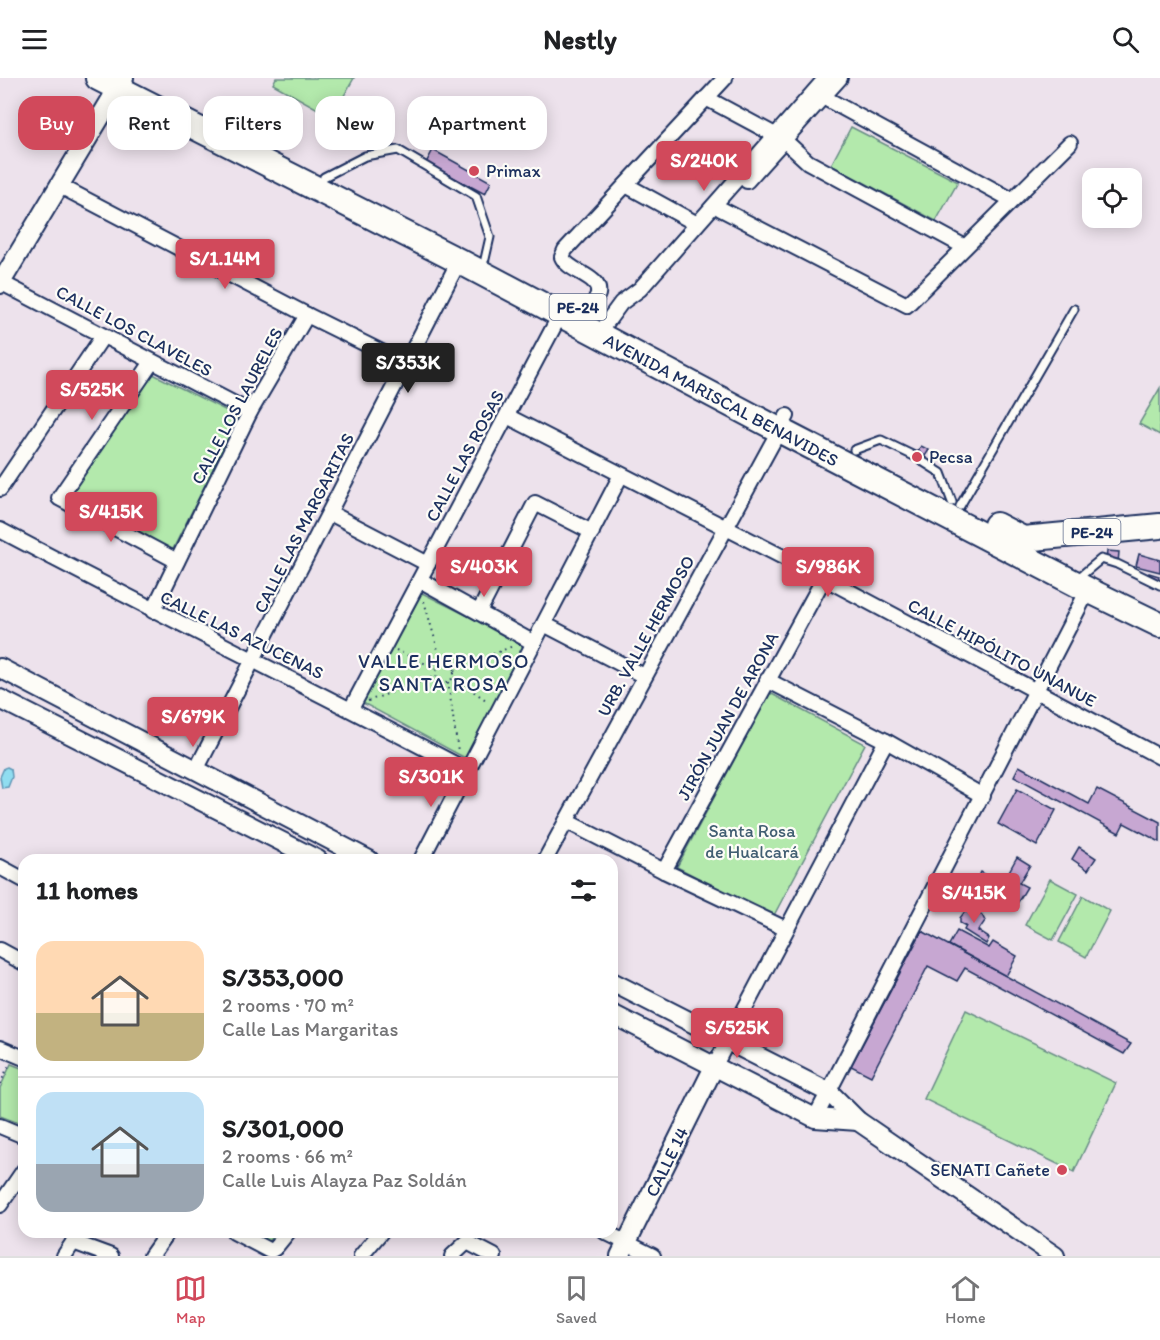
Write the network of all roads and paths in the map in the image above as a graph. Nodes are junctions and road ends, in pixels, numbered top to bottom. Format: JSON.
{"nodes":[{"id":1,"x":725,"y":78,"type":"edge"},
{"id":2,"x":826,"y":78,"type":"edge"},
{"id":3,"x":840,"y":78,"type":"edge"},
{"id":4,"x":117,"y":81,"type":"edge"},
{"id":5,"x":823,"y":97,"type":"junction"},
{"id":6,"x":706,"y":98,"type":"junction"},
{"id":7,"x":779,"y":138,"type":"junction"},
{"id":8,"x":1070,"y":142,"type":"dead end"},
{"id":9,"x":324,"y":177,"type":"junction"},
{"id":10,"x":626,"y":185,"type":"junction"},
{"id":11,"x":60,"y":186,"type":"junction"},
{"id":12,"x":1012,"y":200,"type":"junction"},
{"id":13,"x":721,"y":209,"type":"junction"},
{"id":14,"x":697,"y":224,"type":"junction"},
{"id":15,"x":681,"y":242,"type":"junction"},
{"id":16,"x":965,"y":247,"type":"junction"},
{"id":17,"x":485,"y":259,"type":"junction"},
{"id":18,"x":459,"y":261,"type":"junction"},
{"id":19,"x":0,"y":283,"type":"edge"},
{"id":20,"x":1074,"y":309,"type":"dead end"},
{"id":21,"x":307,"y":315,"type":"junction"},
{"id":22,"x":560,"y":315,"type":"junction"},
{"id":23,"x":597,"y":317,"type":"junction"},
{"id":24,"x":103,"y":336,"type":"junction"},
{"id":25,"x":152,"y":362,"type":"junction"},
{"id":26,"x":406,"y":364,"type":"junction"},
{"id":27,"x":249,"y":412,"type":"junction"},
{"id":28,"x":507,"y":416,"type":"junction"},
{"id":29,"x":783,"y":423,"type":"junction"},
{"id":30,"x":854,"y":450,"type":"junction"},
{"id":31,"x":621,"y":475,"type":"junction"},
{"id":32,"x":0,"y":489,"type":"edge"},
{"id":33,"x":956,"y":504,"type":"junction"},
{"id":34,"x":330,"y":513,"type":"junction"},
{"id":35,"x":1160,"y":525,"type":"edge"},
{"id":36,"x":726,"y":528,"type":"junction"},
{"id":37,"x":0,"y":530,"type":"edge"},
{"id":38,"x":592,"y":532,"type":"junction"},
{"id":39,"x":1050,"y":537,"type":"junction"},
{"id":40,"x":177,"y":561,"type":"junction"},
{"id":41,"x":428,"y":564,"type":"junction"},
{"id":42,"x":1044,"y":567,"type":"junction"},
{"id":43,"x":824,"y":578,"type":"junction"},
{"id":44,"x":420,"y":580,"type":"junction"},
{"id":45,"x":1160,"y":585,"type":"edge"},
{"id":46,"x":1081,"y":586,"type":"junction"},
{"id":47,"x":422,"y":597,"type":"dead end"},
{"id":48,"x":153,"y":611,"type":"junction"},
{"id":49,"x":478,"y":612,"type":"junction"},
{"id":50,"x":544,"y":624,"type":"junction"},
{"id":51,"x":1160,"y":625,"type":"edge"},
{"id":52,"x":534,"y":643,"type":"junction"},
{"id":53,"x":515,"y":646,"type":"dead end"},
{"id":54,"x":394,"y":650,"type":"dead end"},
{"id":55,"x":253,"y":660,"type":"junction"},
{"id":56,"x":442,"y":664,"type":"junction"},
{"id":57,"x":0,"y":668,"type":"edge"},
{"id":58,"x":437,"y":669,"type":"junction"},
{"id":59,"x":454,"y":670,"type":"junction"},
{"id":60,"x":436,"y":676,"type":"junction"},
{"id":61,"x":644,"y":676,"type":"junction"},
{"id":62,"x":454,"y":678,"type":"junction"},
{"id":63,"x":767,"y":680,"type":"junction"},
{"id":64,"x":448,"y":682,"type":"junction"},
{"id":65,"x":1036,"y":692,"type":"junction"},
{"id":66,"x":0,"y":699,"type":"edge"},
{"id":67,"x":486,"y":700,"type":"dead end"},
{"id":68,"x":365,"y":702,"type":"dead end"},
{"id":69,"x":351,"y":709,"type":"junction"},
{"id":70,"x":886,"y":741,"type":"junction"},
{"id":71,"x":458,"y":752,"type":"dead end"},
{"id":72,"x":1160,"y":757,"type":"edge"},
{"id":73,"x":196,"y":770,"type":"junction"},
{"id":74,"x":468,"y":771,"type":"junction"},
{"id":75,"x":983,"y":796,"type":"junction"},
{"id":76,"x":566,"y":821,"type":"junction"},
{"id":77,"x":322,"y":835,"type":"junction"},
{"id":78,"x":308,"y":854,"type":"edge"},
{"id":79,"x":315,"y":854,"type":"edge"},
{"id":80,"x":358,"y":854,"type":"edge"},
{"id":81,"x":424,"y":854,"type":"edge"},
{"id":82,"x":548,"y":854,"type":"edge"},
{"id":83,"x":0,"y":867,"type":"edge"},
{"id":84,"x":664,"y":871,"type":"junction"},
{"id":85,"x":18,"y":877,"type":"edge"},
{"id":86,"x":786,"y":929,"type":"junction"},
{"id":87,"x":0,"y":950,"type":"edge"},
{"id":88,"x":18,"y":960,"type":"edge"},
{"id":89,"x":618,"y":985,"type":"edge"},
{"id":90,"x":618,"y":1017,"type":"edge"},
{"id":91,"x":729,"y":1040,"type":"junction"},
{"id":92,"x":0,"y":1048,"type":"edge"},
{"id":93,"x":18,"y":1056,"type":"edge"},
{"id":94,"x":18,"y":1057,"type":"edge"},
{"id":95,"x":714,"y":1067,"type":"junction"},
{"id":96,"x":0,"y":1084,"type":"edge"},
{"id":97,"x":830,"y":1093,"type":"junction"},
{"id":98,"x":815,"y":1118,"type":"junction"},
{"id":99,"x":858,"y":1121,"type":"junction"},
{"id":100,"x":0,"y":1126,"type":"edge"},
{"id":101,"x":18,"y":1134,"type":"edge"},
{"id":102,"x":18,"y":1179,"type":"edge"},
{"id":103,"x":0,"y":1205,"type":"edge"},
{"id":104,"x":75,"y":1238,"type":"edge"},
{"id":105,"x":78,"y":1238,"type":"edge"},
{"id":106,"x":164,"y":1238,"type":"edge"},
{"id":107,"x":245,"y":1238,"type":"edge"},
{"id":108,"x":283,"y":1238,"type":"edge"},
{"id":109,"x":376,"y":1238,"type":"edge"},
{"id":110,"x":611,"y":1238,"type":"edge"},
{"id":111,"x":623,"y":1249,"type":"edge"},
{"id":112,"x":64,"y":1256,"type":"edge"},
{"id":113,"x":111,"y":1256,"type":"edge"},
{"id":114,"x":150,"y":1256,"type":"edge"},
{"id":115,"x":361,"y":1256,"type":"edge"},
{"id":116,"x":452,"y":1256,"type":"edge"},
{"id":117,"x":494,"y":1256,"type":"edge"},
{"id":118,"x":653,"y":1256,"type":"edge"},
{"id":119,"x":1055,"y":1256,"type":"edge"}],
"edges":[{"from":1,"to":6,"type":"street"},
{"from":2,"to":7,"type":"street"},
{"from":3,"to":5,"type":"street"},
{"from":4,"to":9,"type":"highway","name":"AVENIDA MARISCAL BENAVIDES","number":"PE-24"},
{"from":4,"to":11,"type":"street"},
{"from":4,"to":18,"type":"highway","name":"AVENIDA MARISCAL BENAVIDES","number":"PE-24"},
{"from":5,"to":7,"type":"street"},
{"from":5,"to":12,"type":"street"},
{"from":6,"to":7,"type":"street"},
{"from":6,"to":10,"type":"street"},
{"from":7,"to":13,"type":"street"},
{"from":7,"to":14,"type":"street"},
{"from":7,"to":16,"type":"street"},
{"from":8,"to":12,"type":"street"},
{"from":9,"to":17,"type":"highway","name":"AVENIDA MARISCAL BENAVIDES","number":"PE-24"},
{"from":9,"to":17,"type":"lane"},
{"from":10,"to":14,"type":"street"},
{"from":10,"to":23,"type":"street"},
{"from":11,"to":19,"type":"street"},
{"from":11,"to":21,"type":"street"},
{"from":12,"to":16,"type":"street"},
{"from":13,"to":15,"type":"street"},
{"from":13,"to":16,"type":"street"},
{"from":14,"to":15,"type":"street"},
{"from":15,"to":23,"type":"street"},
{"from":17,"to":23,"type":"highway","name":"AVENIDA MARISCAL BENAVIDES","number":"PE-24"},
{"from":18,"to":22,"type":"highway","name":"AVENIDA MARISCAL BENAVIDES","number":"PE-24"},
{"from":18,"to":26,"type":"street","name":"CALLE LAS MARGARITAS"},
{"from":19,"to":24,"type":"street","name":"CALLE LOS CLAVELES"},
{"from":20,"to":33,"type":"lane"},
{"from":21,"to":26,"type":"street"},
{"from":21,"to":27,"type":"street","name":"CALLE LOS LAURELES"},
{"from":22,"to":28,"type":"street","name":"CALLE LAS ROSAS"},
{"from":22,"to":29,"type":"highway","name":"AVENIDA MARISCAL BENAVIDES","number":"PE-24"},
{"from":23,"to":29,"type":"highway","name":"AVENIDA MARISCAL BENAVIDES","number":"PE-24"},
{"from":24,"to":25,"type":"street","name":"CALLE LOS CLAVELES"},
{"from":24,"to":32,"type":"street"},
{"from":25,"to":27,"type":"street","name":"CALLE LOS CLAVELES"},
{"from":25,"to":40,"type":"street"},
{"from":26,"to":34,"type":"street","name":"CALLE LAS MARGARITAS"},
{"from":27,"to":40,"type":"street","name":"CALLE LOS LAURELES"},
{"from":28,"to":31,"type":"street","name":"CALLE HIPÓLITO UNANUE"},
{"from":28,"to":41,"type":"street","name":"CALLE LAS ROSAS"},
{"from":29,"to":30,"type":"highway","name":"AVENIDA MARISCAL BENAVIDES","number":"PE-24"},
{"from":29,"to":36,"type":"street","name":"URB. VALLE HERMOSO"},
{"from":29,"to":42,"type":"highway","name":"AVENIDA MARISCAL BENAVIDES","number":"PE-24"},
{"from":30,"to":33,"type":"highway","name":"AVENIDA MARISCAL BENAVIDES","number":"PE-24"},
{"from":30,"to":33,"type":"lane"},
{"from":31,"to":36,"type":"street","name":"CALLE HIPÓLITO UNANUE"},
{"from":31,"to":38,"type":"street"},
{"from":33,"to":39,"type":"highway","name":"AVENIDA MARISCAL BENAVIDES","number":"PE-24"},
{"from":34,"to":41,"type":"street"},
{"from":34,"to":55,"type":"street","name":"CALLE LAS MARGARITAS"},
{"from":35,"to":39,"type":"highway","number":"PE-24"},
{"from":36,"to":43,"type":"street","name":"CALLE HIPÓLITO UNANUE"},
{"from":36,"to":61,"type":"street","name":"URB. VALLE HERMOSO"},
{"from":37,"to":48,"type":"street","name":"CALLE LAS AZUCENAS"},
{"from":38,"to":49,"type":"street"},
{"from":38,"to":50,"type":"street"},
{"from":39,"to":42,"type":"highway"},
{"from":40,"to":48,"type":"street","name":"CALLE LOS LAURELES"},
{"from":41,"to":44,"type":"street","name":"CALLE LAS ROSAS"},
{"from":42,"to":46,"type":"highway","name":"AVENIDA MARISCAL BENAVIDES","number":"PE-24"},
{"from":43,"to":63,"type":"street","name":"JIRÓN JUAN DE ARONA"},
{"from":43,"to":65,"type":"street","name":"CALLE HIPÓLITO UNANUE"},
{"from":44,"to":49,"type":"street"},
{"from":44,"to":69,"type":"street","name":"CALLE LAS ROSAS"},
{"from":45,"to":46,"type":"lane"},
{"from":46,"to":51,"type":"highway","number":"PE-24"},
{"from":46,"to":65,"type":"street"},
{"from":47,"to":56,"type":"path"},
{"from":48,"to":55,"type":"street","name":"CALLE LAS AZUCENAS"},
{"from":49,"to":52,"type":"street"},
{"from":50,"to":52,"type":"street"},
{"from":50,"to":61,"type":"street"},
{"from":52,"to":74,"type":"street"},
{"from":53,"to":59,"type":"path"},
{"from":54,"to":58,"type":"path"},
{"from":55,"to":69,"type":"street","name":"CALLE LAS AZUCENAS"},
{"from":55,"to":73,"type":"street","name":"CALLE LAS MARGARITAS"},
{"from":56,"to":58,"type":"path"},
{"from":56,"to":59,"type":"path"},
{"from":57,"to":73,"type":"street"},
{"from":58,"to":60,"type":"path"},
{"from":59,"to":62,"type":"path"},
{"from":60,"to":64,"type":"path"},
{"from":60,"to":68,"type":"path"},
{"from":61,"to":76,"type":"street","name":"URB. VALLE HERMOSO"},
{"from":62,"to":64,"type":"path"},
{"from":62,"to":67,"type":"path"},
{"from":63,"to":70,"type":"street"},
{"from":63,"to":84,"type":"street","name":"JIRÓN JUAN DE ARONA"},
{"from":64,"to":71,"type":"path"},
{"from":65,"to":72,"type":"street","name":"CALLE HIPÓLITO UNANUE"},
{"from":65,"to":75,"type":"street"},
{"from":66,"to":78,"type":"street"},
{"from":69,"to":74,"type":"street","name":"CALLE LAS AZUCENAS"},
{"from":70,"to":75,"type":"street"},
{"from":70,"to":86,"type":"street"},
{"from":73,"to":77,"type":"street"},
{"from":74,"to":81,"type":"street"},
{"from":75,"to":97,"type":"street"},
{"from":76,"to":82,"type":"street","name":"URB. VALLE HERMOSO"},
{"from":76,"to":84,"type":"street"},
{"from":77,"to":79,"type":"street"},
{"from":77,"to":80,"type":"street"},
{"from":83,"to":85,"type":"street"},
{"from":84,"to":86,"type":"street"},
{"from":86,"to":91,"type":"street"},
{"from":87,"to":88,"type":"street"},
{"from":89,"to":91,"type":"street"},
{"from":90,"to":95,"type":"street"},
{"from":91,"to":95,"type":"street"},
{"from":91,"to":97,"type":"street"},
{"from":92,"to":93,"type":"street"},
{"from":94,"to":96,"type":"path"},
{"from":95,"to":98,"type":"street"},
{"from":95,"to":111,"type":"street","name":"CALLE 14"},
{"from":97,"to":98,"type":"street"},
{"from":97,"to":99,"type":"street"},
{"from":98,"to":99,"type":"street"},
{"from":99,"to":119,"type":"street"},
{"from":100,"to":101,"type":"street"},
{"from":102,"to":103,"type":"street"},
{"from":104,"to":112,"type":"street"},
{"from":105,"to":113,"type":"street"},
{"from":106,"to":114,"type":"street"},
{"from":107,"to":108,"type":"street"},
{"from":109,"to":115,"type":"street"},
{"from":110,"to":111,"type":"street"},
{"from":111,"to":118,"type":"street"},
{"from":116,"to":117,"type":"street"}]}
